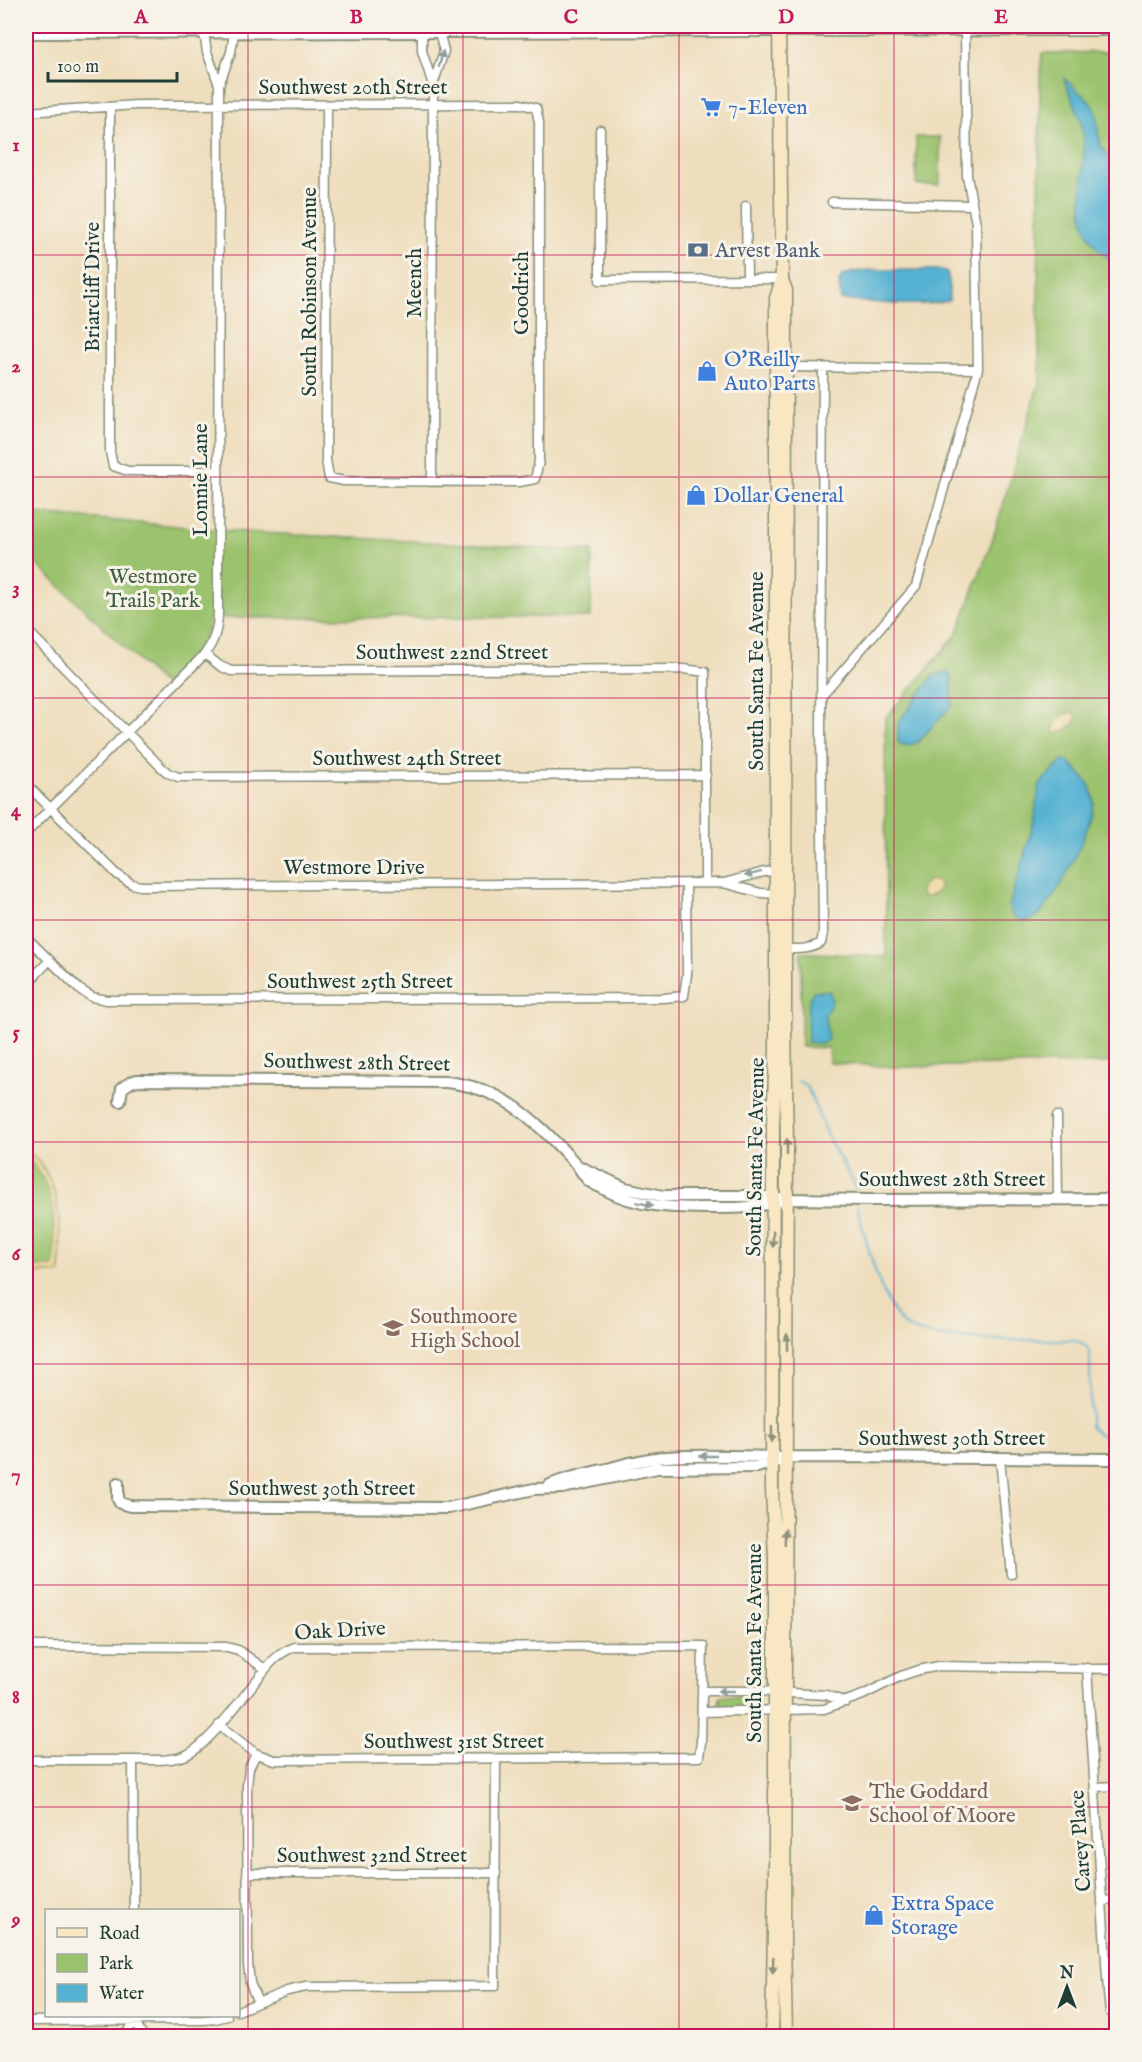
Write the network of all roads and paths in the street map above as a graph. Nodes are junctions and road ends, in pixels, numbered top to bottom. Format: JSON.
{"nodes":[{"id":1,"x":779,"y":28,"type":"edge"},
{"id":2,"x":368,"y":29,"type":"edge"},
{"id":3,"x":1116,"y":30,"type":"edge"},
{"id":4,"x":965,"y":31,"type":"junction"},
{"id":5,"x":439,"y":32,"type":"junction"},
{"id":6,"x":26,"y":33,"type":"edge"},
{"id":7,"x":204,"y":33,"type":"junction"},
{"id":8,"x":234,"y":33,"type":"junction"},
{"id":9,"x":422,"y":33,"type":"junction"},
{"id":10,"x":219,"y":85,"type":"junction"},
{"id":11,"x":433,"y":85,"type":"junction"},
{"id":12,"x":218,"y":105,"type":"junction"},
{"id":13,"x":327,"y":105,"type":"junction"},
{"id":14,"x":432,"y":105,"type":"junction"},
{"id":15,"x":110,"y":108,"type":"junction"},
{"id":16,"x":536,"y":108,"type":"joint"},
{"id":17,"x":26,"y":112,"type":"edge"},
{"id":18,"x":600,"y":130,"type":"dead end"},
{"id":19,"x":832,"y":202,"type":"dead end"},
{"id":20,"x":972,"y":205,"type":"junction"},
{"id":21,"x":746,"y":206,"type":"dead end"},
{"id":22,"x":747,"y":279,"type":"junction"},
{"id":23,"x":782,"y":279,"type":"junction"},
{"id":24,"x":786,"y":367,"type":"junction"},
{"id":25,"x":823,"y":369,"type":"junction"},
{"id":26,"x":978,"y":369,"type":"junction"},
{"id":27,"x":218,"y":471,"type":"junction"},
{"id":28,"x":432,"y":482,"type":"junction"},
{"id":29,"x":26,"y":629,"type":"edge"},
{"id":30,"x":205,"y":654,"type":"junction"},
{"id":31,"x":822,"y":695,"type":"junction"},
{"id":32,"x":127,"y":732,"type":"junction"},
{"id":33,"x":706,"y":775,"type":"junction"},
{"id":34,"x":26,"y":784,"type":"edge"},
{"id":35,"x":50,"y":808,"type":"junction"},
{"id":36,"x":26,"y":833,"type":"edge"},
{"id":37,"x":780,"y":870,"type":"junction"},
{"id":38,"x":705,"y":883,"type":"junction"},
{"id":39,"x":723,"y":883,"type":"junction"},
{"id":40,"x":686,"y":884,"type":"junction"},
{"id":41,"x":780,"y":894,"type":"junction"},
{"id":42,"x":26,"y":937,"type":"edge"},
{"id":43,"x":785,"y":949,"type":"junction"},
{"id":44,"x":49,"y":961,"type":"junction"},
{"id":45,"x":26,"y":985,"type":"edge"},
{"id":46,"x":120,"y":1101,"type":"dead end"},
{"id":47,"x":1057,"y":1116,"type":"dead end"},
{"id":48,"x":787,"y":1199,"type":"junction"},
{"id":49,"x":1058,"y":1199,"type":"junction"},
{"id":50,"x":1116,"y":1199,"type":"edge"},
{"id":51,"x":773,"y":1200,"type":"junction"},
{"id":52,"x":1000,"y":1458,"type":"junction"},
{"id":53,"x":787,"y":1459,"type":"junction"},
{"id":54,"x":1116,"y":1459,"type":"edge"},
{"id":55,"x":773,"y":1460,"type":"junction"},
{"id":56,"x":118,"y":1483,"type":"dead end"},
{"id":57,"x":1011,"y":1574,"type":"dead end"},
{"id":58,"x":26,"y":1646,"type":"edge"},
{"id":59,"x":1087,"y":1668,"type":"junction"},
{"id":60,"x":266,"y":1669,"type":"junction"},
{"id":61,"x":1116,"y":1669,"type":"edge"},
{"id":62,"x":702,"y":1691,"type":"junction"},
{"id":63,"x":779,"y":1693,"type":"junction"},
{"id":64,"x":847,"y":1702,"type":"junction"},
{"id":65,"x":779,"y":1709,"type":"junction"},
{"id":66,"x":702,"y":1712,"type":"junction"},
{"id":67,"x":219,"y":1725,"type":"junction"},
{"id":68,"x":256,"y":1754,"type":"junction"},
{"id":69,"x":496,"y":1759,"type":"junction"},
{"id":70,"x":26,"y":1760,"type":"edge"},
{"id":71,"x":133,"y":1760,"type":"junction"},
{"id":72,"x":1095,"y":1786,"type":"junction"},
{"id":73,"x":1116,"y":1786,"type":"edge"},
{"id":74,"x":496,"y":1873,"type":"junction"},
{"id":75,"x":247,"y":1874,"type":"junction"},
{"id":76,"x":1116,"y":1900,"type":"edge"},
{"id":77,"x":1102,"y":1901,"type":"junction"},
{"id":78,"x":134,"y":1909,"type":"edge"},
{"id":79,"x":258,"y":2003,"type":"junction"},
{"id":80,"x":240,"y":2010,"type":"edge"},
{"id":81,"x":1113,"y":2012,"type":"edge"},
{"id":82,"x":223,"y":2017,"type":"edge"},
{"id":83,"x":134,"y":2018,"type":"edge"},
{"id":84,"x":26,"y":2021,"type":"edge"},
{"id":85,"x":125,"y":2037,"type":"edge"},
{"id":86,"x":143,"y":2037,"type":"edge"},
{"id":87,"x":772,"y":2037,"type":"edge"},
{"id":88,"x":786,"y":2037,"type":"edge"}],
"edges":[{"from":1,"to":4,"type":"street"},
{"from":1,"to":5,"type":"street"},
{"from":1,"to":23,"type":"main road","name":"South Santa Fe Avenue"},
{"from":2,"to":8,"type":"street"},
{"from":2,"to":9,"type":"street"},
{"from":3,"to":4,"type":"street"},
{"from":4,"to":20,"type":"street"},
{"from":5,"to":9,"type":"street"},
{"from":11,"to":5,"type":"street","name":"Meench","one_way":true},
{"from":6,"to":7,"type":"street"},
{"from":7,"to":8,"type":"street"},
{"from":7,"to":10,"type":"street","name":"Lonnie Lane"},
{"from":8,"to":10,"type":"street","name":"Lonnie Lane"},
{"from":9,"to":11,"type":"street","name":"Meench"},
{"from":10,"to":12,"type":"street","name":"Lonnie Lane"},
{"from":11,"to":14,"type":"street","name":"Meench"},
{"from":12,"to":13,"type":"street","name":"Southwest 20th Street"},
{"from":12,"to":15,"type":"street","name":"Southwest 20th Street"},
{"from":12,"to":27,"type":"street","name":"Lonnie Lane"},
{"from":13,"to":14,"type":"street","name":"Southwest 20th Street"},
{"from":13,"to":28,"type":"street","name":"South Robinson Avenue"},
{"from":14,"to":16,"type":"street","name":"Southwest 20th Street"},
{"from":14,"to":28,"type":"street","name":"Meench"},
{"from":15,"to":17,"type":"street","name":"Southwest 20th Street"},
{"from":15,"to":27,"type":"street","name":"Briarcliff Drive"},
{"from":16,"to":28,"type":"street","name":"Goodrich"},
{"from":18,"to":22,"type":"street"},
{"from":19,"to":20,"type":"street"},
{"from":20,"to":26,"type":"street"},
{"from":21,"to":22,"type":"street"},
{"from":22,"to":23,"type":"street"},
{"from":23,"to":24,"type":"main road","name":"South Santa Fe Avenue"},
{"from":23,"to":37,"type":"main road","name":"South Santa Fe Avenue"},
{"from":24,"to":25,"type":"street"},
{"from":24,"to":37,"type":"main road","name":"South Santa Fe Avenue"},
{"from":25,"to":26,"type":"street"},
{"from":25,"to":31,"type":"street"},
{"from":26,"to":31,"type":"street"},
{"from":27,"to":30,"type":"street","name":"Lonnie Lane"},
{"from":29,"to":32,"type":"street","name":"Southwest 24th Street"},
{"from":30,"to":32,"type":"street","name":"Lonnie Lane"},
{"from":30,"to":33,"type":"street","name":"Southwest 22nd Street"},
{"from":31,"to":43,"type":"street"},
{"from":32,"to":33,"type":"street","name":"Southwest 24th Street"},
{"from":32,"to":35,"type":"street","name":"Lonnie Lane"},
{"from":33,"to":38,"type":"street"},
{"from":34,"to":35,"type":"street","name":"Westmore Drive"},
{"from":35,"to":36,"type":"street","name":"Lonnie Lane"},
{"from":35,"to":40,"type":"street","name":"Westmore Drive"},
{"from":37,"to":39,"type":"street","name":"Westmore Drive","one_way":true},
{"from":37,"to":41,"type":"main road","name":"South Santa Fe Avenue"},
{"from":38,"to":39,"type":"street","name":"Westmore Drive"},
{"from":38,"to":40,"type":"street","name":"Westmore Drive"},
{"from":39,"to":41,"type":"street","name":"Westmore Drive"},
{"from":40,"to":44,"type":"street","name":"Southwest 25th Street"},
{"from":41,"to":43,"type":"main road","name":"South Santa Fe Avenue"},
{"from":41,"to":51,"type":"main road","name":"South Santa Fe Avenue"},
{"from":42,"to":44,"type":"street","name":"Southwest 25th Street"},
{"from":48,"to":43,"type":"main road","name":"South Santa Fe Avenue","one_way":true},
{"from":44,"to":45,"type":"street"},
{"from":46,"to":51,"type":"street","name":"Southwest 28th Street"},
{"from":47,"to":49,"type":"street"},
{"from":48,"to":49,"type":"street","name":"Southwest 28th Street"},
{"from":48,"to":51,"type":"street","name":"Southwest 28th Street"},
{"from":53,"to":48,"type":"main road","name":"South Santa Fe Avenue","one_way":true},
{"from":49,"to":50,"type":"street","name":"Southwest 28th Street"},
{"from":51,"to":55,"type":"main road","name":"South Santa Fe Avenue","one_way":true},
{"from":52,"to":53,"type":"street","name":"Southwest 30th Street"},
{"from":52,"to":54,"type":"street","name":"Southwest 30th Street"},
{"from":52,"to":57,"type":"street"},
{"from":53,"to":55,"type":"street","name":"Southwest 30th Street"},
{"from":63,"to":53,"type":"main road","name":"South Santa Fe Avenue","one_way":true},
{"from":55,"to":56,"type":"street","name":"Southwest 30th Street"},
{"from":55,"to":63,"type":"main road","name":"South Santa Fe Avenue"},
{"from":58,"to":60,"type":"street"},
{"from":59,"to":61,"type":"street"},
{"from":59,"to":64,"type":"street"},
{"from":59,"to":72,"type":"street","name":"Carey Place"},
{"from":60,"to":62,"type":"street","name":"Oak Drive"},
{"from":60,"to":67,"type":"street","name":"Oak Drive"},
{"from":63,"to":62,"type":"street","one_way":true},
{"from":62,"to":66,"type":"street"},
{"from":63,"to":64,"type":"street"},
{"from":63,"to":65,"type":"main road","name":"South Santa Fe Avenue"},
{"from":64,"to":65,"type":"street"},
{"from":65,"to":66,"type":"street"},
{"from":65,"to":87,"type":"main road","name":"South Santa Fe Avenue","one_way":true},
{"from":65,"to":88,"type":"main road","name":"South Santa Fe Avenue"},
{"from":66,"to":69,"type":"street","name":"Southwest 31st Street"},
{"from":67,"to":68,"type":"street","name":"Southwest 31st Street"},
{"from":67,"to":71,"type":"street","name":"Oak Drive"},
{"from":68,"to":69,"type":"street","name":"Southwest 31st Street"},
{"from":68,"to":75,"type":"street"},
{"from":69,"to":74,"type":"street"},
{"from":70,"to":71,"type":"street","name":"Oak Drive"},
{"from":71,"to":78,"type":"street"},
{"from":72,"to":73,"type":"street"},
{"from":72,"to":77,"type":"street","name":"Carey Place"},
{"from":74,"to":75,"type":"street","name":"Southwest 32nd Street"},
{"from":74,"to":79,"type":"street"},
{"from":75,"to":79,"type":"street"},
{"from":76,"to":77,"type":"street"},
{"from":77,"to":81,"type":"street","name":"Carey Place"},
{"from":79,"to":80,"type":"street"},
{"from":82,"to":83,"type":"street"},
{"from":83,"to":84,"type":"street"},
{"from":83,"to":85,"type":"street"},
{"from":83,"to":86,"type":"street"}]}
